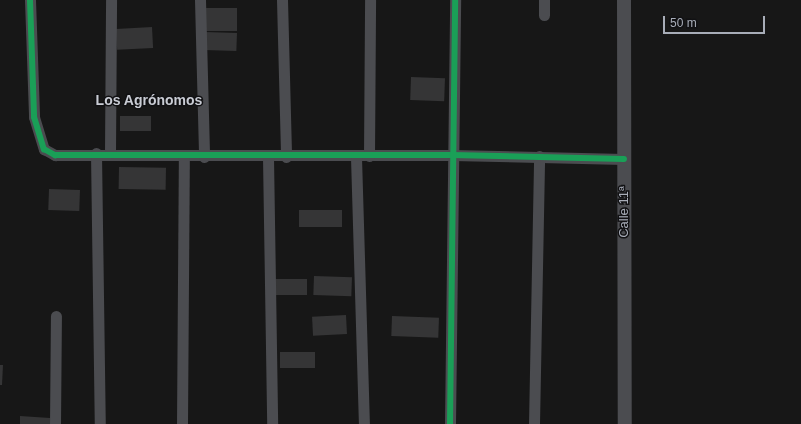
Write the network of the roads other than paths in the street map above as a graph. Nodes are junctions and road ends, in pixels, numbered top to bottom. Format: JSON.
{"nodes":[{"id":1,"x":30,"y":0,"type":"edge"},
{"id":2,"x":110,"y":0,"type":"edge"},
{"id":3,"x":200,"y":0,"type":"edge"},
{"id":4,"x":282,"y":0,"type":"edge"},
{"id":5,"x":370,"y":0,"type":"edge"},
{"id":6,"x":455,"y":0,"type":"edge"},
{"id":7,"x":544,"y":0,"type":"edge"},
{"id":8,"x":624,"y":0,"type":"edge"},
{"id":9,"x":544,"y":15,"type":"dead end"},
{"id":10,"x":96,"y":153,"type":"junction"},
{"id":11,"x":110,"y":153,"type":"junction"},
{"id":12,"x":452,"y":155,"type":"junction"},
{"id":13,"x":369,"y":156,"type":"junction"},
{"id":14,"x":539,"y":156,"type":"junction"},
{"id":15,"x":184,"y":157,"type":"junction"},
{"id":16,"x":204,"y":157,"type":"junction"},
{"id":17,"x":268,"y":157,"type":"junction"},
{"id":18,"x":286,"y":157,"type":"junction"},
{"id":19,"x":356,"y":157,"type":"junction"},
{"id":20,"x":624,"y":160,"type":"junction"},
{"id":21,"x":56,"y":316,"type":"dead end"},
{"id":22,"x":55,"y":424,"type":"edge"},
{"id":23,"x":100,"y":424,"type":"edge"},
{"id":24,"x":182,"y":424,"type":"edge"},
{"id":25,"x":272,"y":424,"type":"edge"},
{"id":26,"x":364,"y":424,"type":"edge"},
{"id":27,"x":450,"y":424,"type":"edge"},
{"id":28,"x":534,"y":424,"type":"edge"},
{"id":29,"x":625,"y":424,"type":"edge"}],
"edges":[{"from":1,"to":10,"type":"street"},
{"from":2,"to":11,"type":"street"},
{"from":3,"to":16,"type":"street"},
{"from":4,"to":18,"type":"street"},
{"from":5,"to":13,"type":"street"},
{"from":6,"to":12,"type":"street"},
{"from":7,"to":9,"type":"street"},
{"from":8,"to":20,"type":"street","name":"Calle 11ª"},
{"from":10,"to":11,"type":"street"},
{"from":10,"to":23,"type":"street"},
{"from":11,"to":15,"type":"street"},
{"from":12,"to":13,"type":"street"},
{"from":12,"to":14,"type":"street"},
{"from":12,"to":27,"type":"street"},
{"from":13,"to":19,"type":"street"},
{"from":14,"to":20,"type":"street"},
{"from":14,"to":28,"type":"street"},
{"from":15,"to":16,"type":"street"},
{"from":15,"to":24,"type":"street"},
{"from":16,"to":17,"type":"street"},
{"from":17,"to":18,"type":"street"},
{"from":17,"to":25,"type":"street"},
{"from":18,"to":19,"type":"street"},
{"from":19,"to":26,"type":"street"},
{"from":20,"to":29,"type":"street","name":"Calle 11ª"},
{"from":21,"to":22,"type":"street"}]}
